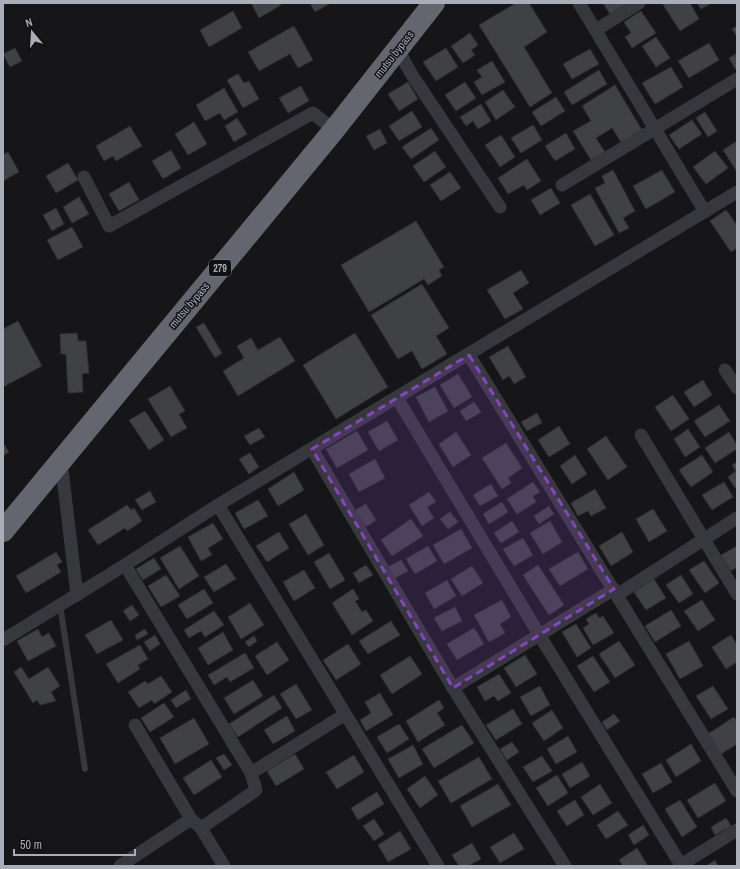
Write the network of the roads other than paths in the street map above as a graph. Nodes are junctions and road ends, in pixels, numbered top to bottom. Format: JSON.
{"nodes":[{"id":1,"x":434,"y":3,"type":"edge"},
{"id":2,"x":579,"y":3,"type":"edge"},
{"id":3,"x":639,"y":3,"type":"edge"},
{"id":4,"x":596,"y":30,"type":"junction"},
{"id":5,"x":398,"y":50,"type":"junction"},
{"id":6,"x":737,"y":79,"type":"edge"},
{"id":7,"x":334,"y":130,"type":"junction"},
{"id":8,"x":657,"y":130,"type":"junction"},
{"id":9,"x":84,"y":178,"type":"dead end"},
{"id":10,"x":562,"y":185,"type":"dead end"},
{"id":11,"x":737,"y":192,"type":"edge"},
{"id":12,"x":500,"y":207,"type":"dead end"},
{"id":13,"x":705,"y":212,"type":"junction"},
{"id":14,"x":469,"y":355,"type":"junction"},
{"id":15,"x":725,"y":370,"type":"dead end"},
{"id":16,"x":737,"y":388,"type":"edge"},
{"id":17,"x":397,"y":398,"type":"junction"},
{"id":18,"x":641,"y":435,"type":"dead end"},
{"id":19,"x":312,"y":449,"type":"junction"},
{"id":20,"x":61,"y":461,"type":"junction"},
{"id":21,"x":218,"y":505,"type":"junction"},
{"id":22,"x":737,"y":518,"type":"edge"},
{"id":23,"x":3,"y":531,"type":"edge"},
{"id":24,"x":703,"y":540,"type":"junction"},
{"id":25,"x":125,"y":565,"type":"junction"},
{"id":26,"x":615,"y":592,"type":"junction"},
{"id":27,"x":737,"y":594,"type":"edge"},
{"id":28,"x":77,"y":595,"type":"junction"},
{"id":29,"x":60,"y":605,"type":"junction"},
{"id":30,"x":540,"y":636,"type":"junction"},
{"id":31,"x":3,"y":640,"type":"edge"},
{"id":32,"x":453,"y":688,"type":"junction"},
{"id":33,"x":344,"y":715,"type":"junction"},
{"id":34,"x":135,"y":725,"type":"dead end"},
{"id":35,"x":86,"y":769,"type":"dead end"},
{"id":36,"x":251,"y":772,"type":"junction"},
{"id":37,"x":737,"y":791,"type":"edge"},
{"id":38,"x":191,"y":819,"type":"junction"},
{"id":39,"x":201,"y":828,"type":"junction"},
{"id":40,"x":737,"y":830,"type":"edge"},
{"id":41,"x":680,"y":865,"type":"edge"},
{"id":42,"x":120,"y":866,"type":"edge"},
{"id":43,"x":224,"y":866,"type":"edge"},
{"id":44,"x":438,"y":866,"type":"edge"},
{"id":45,"x":565,"y":866,"type":"edge"}],
"edges":[{"from":1,"to":5,"type":"highway","name":"mutsu bypass","number":"279"},
{"from":2,"to":4,"type":"street"},
{"from":3,"to":4,"type":"street"},
{"from":4,"to":8,"type":"street"},
{"from":5,"to":7,"type":"highway","name":"mutsu bypass","number":"279"},
{"from":5,"to":12,"type":"street"},
{"from":6,"to":8,"type":"street"},
{"from":7,"to":9,"type":"street"},
{"from":7,"to":20,"type":"highway","name":"mutsu bypass","number":"279"},
{"from":8,"to":10,"type":"street"},
{"from":8,"to":13,"type":"street"},
{"from":11,"to":13,"type":"street"},
{"from":13,"to":14,"type":"street"},
{"from":14,"to":17,"type":"street"},
{"from":14,"to":26,"type":"street"},
{"from":15,"to":16,"type":"street"},
{"from":17,"to":19,"type":"street"},
{"from":17,"to":30,"type":"street"},
{"from":18,"to":24,"type":"street"},
{"from":19,"to":21,"type":"street"},
{"from":19,"to":32,"type":"street"},
{"from":20,"to":23,"type":"highway","name":"mutsu bypass","number":"279"},
{"from":20,"to":28,"type":"street"},
{"from":21,"to":25,"type":"street"},
{"from":21,"to":33,"type":"street"},
{"from":22,"to":24,"type":"street"},
{"from":24,"to":26,"type":"street"},
{"from":24,"to":27,"type":"street"},
{"from":25,"to":28,"type":"street"},
{"from":25,"to":36,"type":"street"},
{"from":26,"to":30,"type":"street"},
{"from":26,"to":37,"type":"street"},
{"from":28,"to":29,"type":"street"},
{"from":29,"to":31,"type":"street"},
{"from":29,"to":35,"type":"lane"},
{"from":30,"to":32,"type":"street"},
{"from":30,"to":41,"type":"street"},
{"from":32,"to":45,"type":"street"},
{"from":33,"to":36,"type":"street"},
{"from":33,"to":44,"type":"street"},
{"from":34,"to":38,"type":"street"},
{"from":36,"to":39,"type":"street"},
{"from":38,"to":39,"type":"street"},
{"from":38,"to":42,"type":"street"},
{"from":39,"to":43,"type":"street"},
{"from":40,"to":41,"type":"street"}]}
